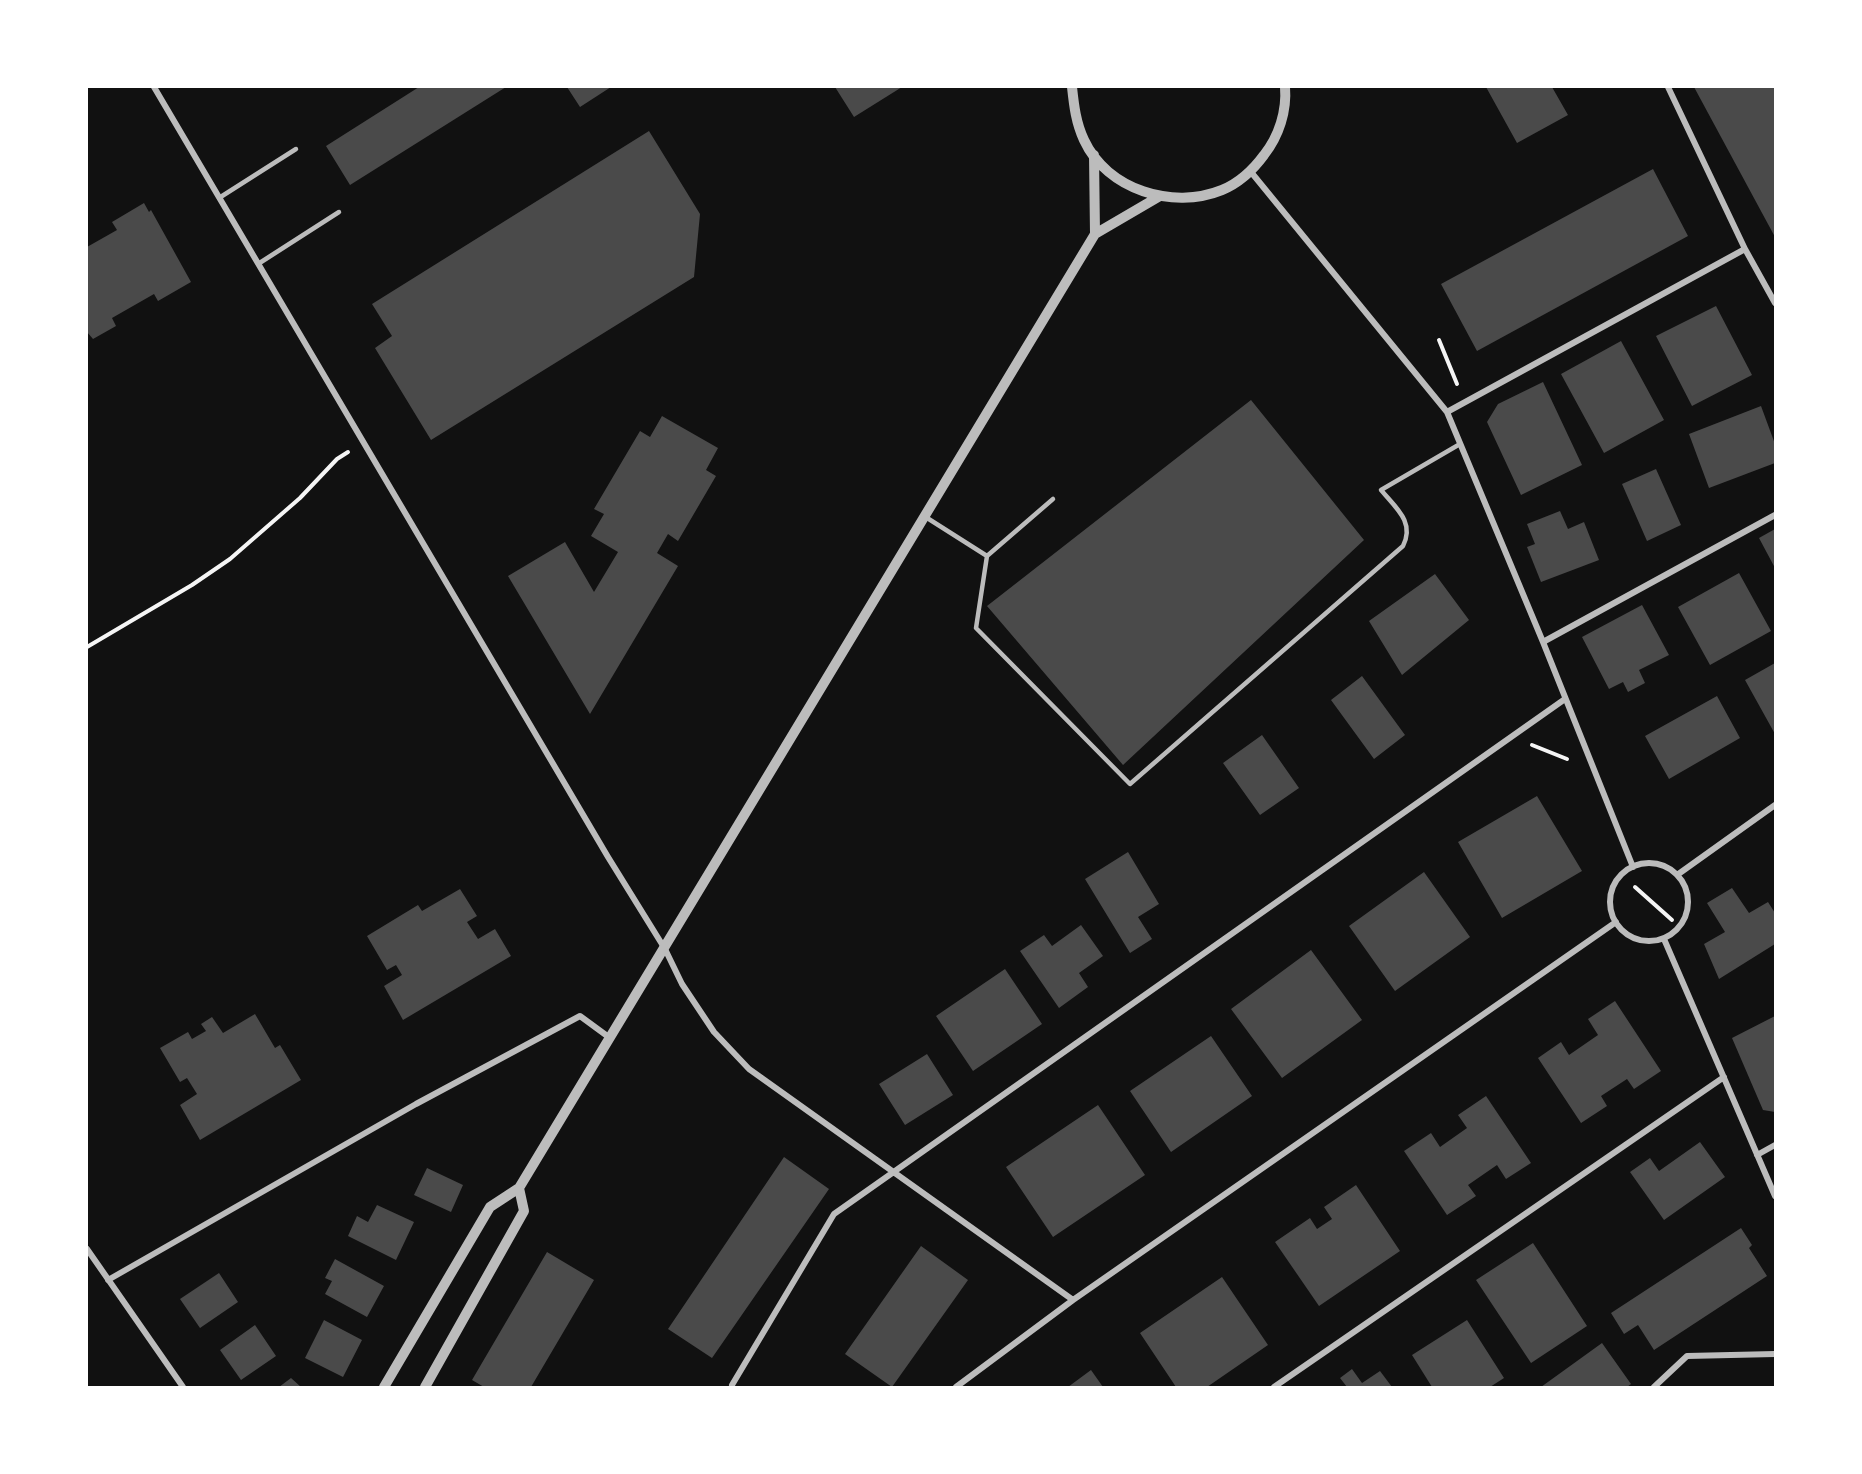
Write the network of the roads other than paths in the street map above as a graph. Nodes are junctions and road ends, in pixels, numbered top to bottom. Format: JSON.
{"nodes":[{"id":1,"x":154,"y":87,"type":"edge"},
{"id":2,"x":1072,"y":87,"type":"edge"},
{"id":3,"x":1285,"y":87,"type":"edge"},
{"id":4,"x":1668,"y":87,"type":"edge"},
{"id":5,"x":296,"y":149,"type":"dead end"},
{"id":6,"x":1094,"y":155,"type":"junction"},
{"id":7,"x":1251,"y":172,"type":"junction"},
{"id":8,"x":1160,"y":196,"type":"junction"},
{"id":9,"x":219,"y":198,"type":"junction"},
{"id":10,"x":339,"y":212,"type":"dead end"},
{"id":11,"x":1095,"y":234,"type":"junction"},
{"id":12,"x":1745,"y":249,"type":"junction"},
{"id":13,"x":258,"y":264,"type":"junction"},
{"id":14,"x":1775,"y":303,"type":"edge"},
{"id":15,"x":1447,"y":412,"type":"junction"},
{"id":16,"x":1460,"y":444,"type":"junction"},
{"id":17,"x":1053,"y":499,"type":"dead end"},
{"id":18,"x":1775,"y":515,"type":"edge"},
{"id":19,"x":924,"y":516,"type":"junction"},
{"id":20,"x":987,"y":556,"type":"junction"},
{"id":21,"x":1543,"y":642,"type":"junction"},
{"id":22,"x":1565,"y":699,"type":"junction"},
{"id":23,"x":1775,"y":805,"type":"edge"},
{"id":24,"x":1633,"y":867,"type":"junction"},
{"id":25,"x":1677,"y":875,"type":"junction"},
{"id":26,"x":1616,"y":922,"type":"junction"},
{"id":27,"x":1664,"y":939,"type":"junction"},
{"id":28,"x":665,"y":950,"type":"junction"},
{"id":29,"x":611,"y":1039,"type":"junction"},
{"id":30,"x":1724,"y":1077,"type":"junction"},
{"id":31,"x":1775,"y":1145,"type":"edge"},
{"id":32,"x":1757,"y":1155,"type":"junction"},
{"id":33,"x":891,"y":1173,"type":"junction"},
{"id":34,"x":519,"y":1188,"type":"junction"},
{"id":35,"x":1775,"y":1196,"type":"edge"},
{"id":36,"x":87,"y":1249,"type":"edge"},
{"id":37,"x":108,"y":1280,"type":"junction"},
{"id":38,"x":1073,"y":1300,"type":"junction"},
{"id":39,"x":1775,"y":1354,"type":"edge"},
{"id":40,"x":732,"y":1385,"type":"dead end"},
{"id":41,"x":183,"y":1387,"type":"edge"},
{"id":42,"x":384,"y":1387,"type":"edge"},
{"id":43,"x":425,"y":1387,"type":"edge"},
{"id":44,"x":956,"y":1387,"type":"edge"},
{"id":45,"x":1274,"y":1387,"type":"edge"},
{"id":46,"x":1654,"y":1387,"type":"edge"}],
"edges":[{"from":1,"to":9,"type":"street"},
{"from":2,"to":6,"type":"street"},
{"from":3,"to":7,"type":"street"},
{"from":4,"to":12,"type":"street"},
{"from":5,"to":9,"type":"lane"},
{"from":6,"to":8,"type":"street"},
{"from":6,"to":11,"type":"street"},
{"from":7,"to":8,"type":"street"},
{"from":7,"to":15,"type":"street"},
{"from":8,"to":11,"type":"street"},
{"from":9,"to":13,"type":"street"},
{"from":10,"to":13,"type":"lane"},
{"from":11,"to":19,"type":"street"},
{"from":12,"to":14,"type":"street"},
{"from":12,"to":15,"type":"street"},
{"from":13,"to":28,"type":"street"},
{"from":15,"to":16,"type":"street"},
{"from":16,"to":20,"type":"lane"},
{"from":16,"to":21,"type":"street"},
{"from":17,"to":20,"type":"lane"},
{"from":18,"to":21,"type":"street"},
{"from":19,"to":20,"type":"lane"},
{"from":19,"to":28,"type":"street"},
{"from":21,"to":22,"type":"street"},
{"from":22,"to":24,"type":"street"},
{"from":22,"to":33,"type":"street"},
{"from":23,"to":25,"type":"street"},
{"from":24,"to":25,"type":"street"},
{"from":24,"to":26,"type":"street"},
{"from":25,"to":27,"type":"street"},
{"from":26,"to":27,"type":"street"},
{"from":26,"to":38,"type":"street"},
{"from":27,"to":30,"type":"street"},
{"from":28,"to":29,"type":"street"},
{"from":28,"to":33,"type":"street"},
{"from":29,"to":34,"type":"street"},
{"from":29,"to":37,"type":"street"},
{"from":30,"to":32,"type":"street"},
{"from":30,"to":45,"type":"street"},
{"from":31,"to":32,"type":"street"},
{"from":32,"to":35,"type":"street"},
{"from":33,"to":38,"type":"street"},
{"from":33,"to":40,"type":"street"},
{"from":34,"to":42,"type":"street"},
{"from":34,"to":43,"type":"street"},
{"from":36,"to":37,"type":"street"},
{"from":37,"to":41,"type":"street"},
{"from":38,"to":44,"type":"street"},
{"from":39,"to":46,"type":"street"}]}
